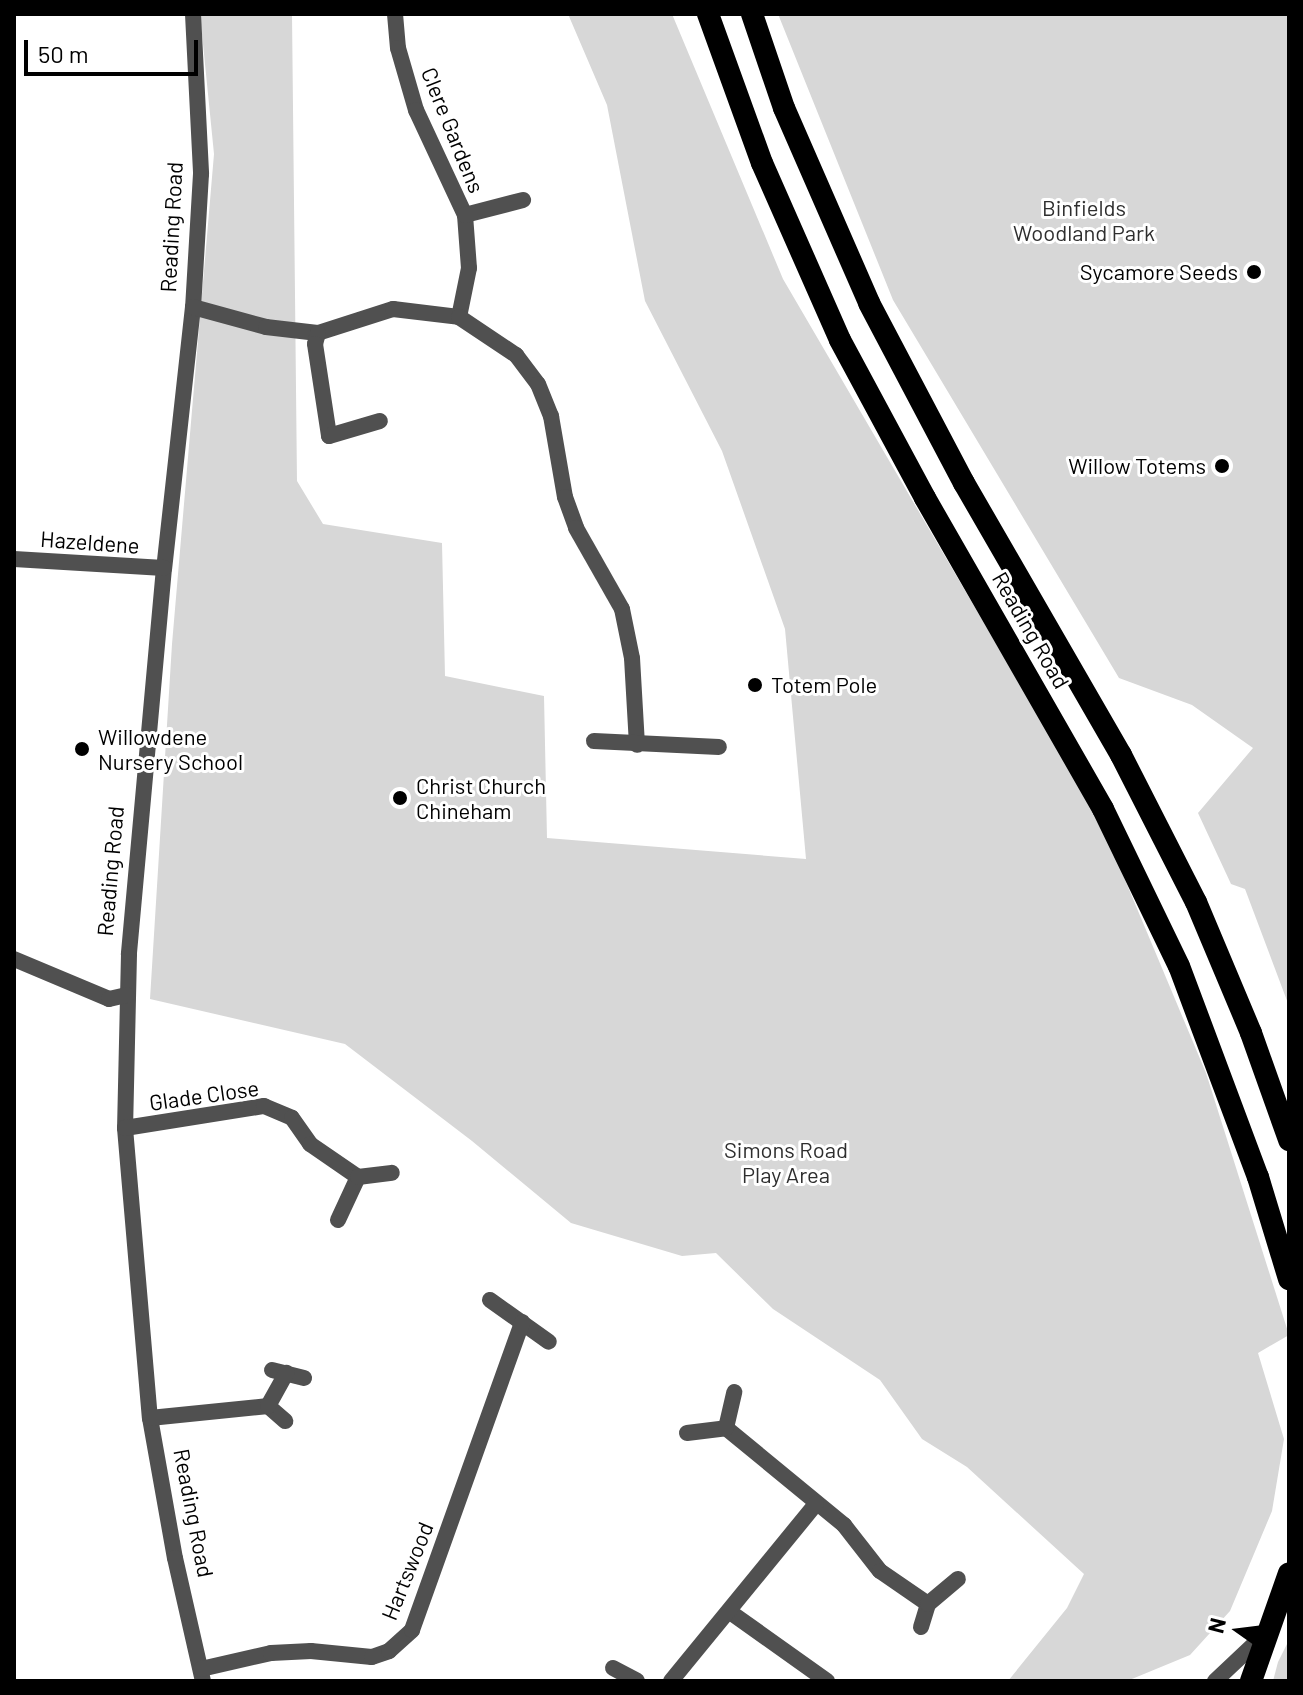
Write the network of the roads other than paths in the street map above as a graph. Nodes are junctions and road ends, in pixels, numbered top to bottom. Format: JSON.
{"nodes":[{"id":1,"x":193,"y":14,"type":"edge"},
{"id":2,"x":395,"y":14,"type":"edge"},
{"id":3,"x":708,"y":14,"type":"edge"},
{"id":4,"x":752,"y":14,"type":"edge"},
{"id":5,"x":523,"y":200,"type":"dead end"},
{"id":6,"x":465,"y":215,"type":"junction"},
{"id":7,"x":193,"y":307,"type":"junction"},
{"id":8,"x":459,"y":317,"type":"junction"},
{"id":9,"x":318,"y":333,"type":"junction"},
{"id":10,"x":380,"y":421,"type":"dead end"},
{"id":11,"x":14,"y":559,"type":"edge"},
{"id":12,"x":164,"y":568,"type":"junction"},
{"id":13,"x":594,"y":741,"type":"dead end"},
{"id":14,"x":637,"y":745,"type":"junction"},
{"id":15,"x":719,"y":747,"type":"dead end"},
{"id":16,"x":14,"y":959,"type":"edge"},
{"id":17,"x":127,"y":995,"type":"junction"},
{"id":18,"x":125,"y":1128,"type":"junction"},
{"id":19,"x":1289,"y":1140,"type":"edge"},
{"id":20,"x":392,"y":1173,"type":"dead end"},
{"id":21,"x":358,"y":1177,"type":"junction"},
{"id":22,"x":338,"y":1220,"type":"dead end"},
{"id":23,"x":1289,"y":1279,"type":"edge"},
{"id":24,"x":490,"y":1300,"type":"dead end"},
{"id":25,"x":522,"y":1322,"type":"junction"},
{"id":26,"x":549,"y":1342,"type":"dead end"},
{"id":27,"x":304,"y":1378,"type":"dead end"},
{"id":28,"x":734,"y":1392,"type":"dead end"},
{"id":29,"x":268,"y":1406,"type":"junction"},
{"id":30,"x":150,"y":1418,"type":"junction"},
{"id":31,"x":285,"y":1421,"type":"dead end"},
{"id":32,"x":726,"y":1428,"type":"junction"},
{"id":33,"x":687,"y":1433,"type":"dead end"},
{"id":34,"x":816,"y":1504,"type":"junction"},
{"id":35,"x":1289,"y":1573,"type":"edge"},
{"id":36,"x":958,"y":1579,"type":"dead end"},
{"id":37,"x":928,"y":1604,"type":"junction"},
{"id":38,"x":733,"y":1608,"type":"junction"},
{"id":39,"x":1289,"y":1611,"type":"edge"},
{"id":40,"x":921,"y":1627,"type":"dead end"},
{"id":41,"x":1267,"y":1632,"type":"junction"},
{"id":42,"x":613,"y":1668,"type":"dead end"},
{"id":43,"x":202,"y":1675,"type":"edge"},
{"id":44,"x":637,"y":1681,"type":"edge"},
{"id":45,"x":671,"y":1681,"type":"edge"},
{"id":46,"x":827,"y":1681,"type":"edge"},
{"id":47,"x":1215,"y":1681,"type":"edge"},
{"id":48,"x":1251,"y":1681,"type":"edge"}],
"edges":[{"from":1,"to":7,"type":"street","name":"Reading Road"},
{"from":2,"to":6,"type":"street","name":"Clere Gardens"},
{"from":3,"to":23,"type":"highway","name":"Reading Road"},
{"from":4,"to":19,"type":"highway","name":"Reading Road"},
{"from":5,"to":6,"type":"street","name":"Clere Gardens"},
{"from":6,"to":8,"type":"street","name":"Clere Gardens"},
{"from":7,"to":9,"type":"street"},
{"from":7,"to":12,"type":"street","name":"Reading Road"},
{"from":8,"to":9,"type":"street"},
{"from":8,"to":14,"type":"street"},
{"from":9,"to":10,"type":"street"},
{"from":11,"to":12,"type":"street","name":"Hazeldene"},
{"from":12,"to":17,"type":"street","name":"Reading Road"},
{"from":13,"to":14,"type":"street"},
{"from":14,"to":15,"type":"street"},
{"from":16,"to":17,"type":"street"},
{"from":17,"to":18,"type":"street","name":"Reading Road"},
{"from":18,"to":21,"type":"street","name":"Glade Close"},
{"from":18,"to":30,"type":"street","name":"Reading Road"},
{"from":20,"to":21,"type":"street"},
{"from":21,"to":22,"type":"street"},
{"from":24,"to":25,"type":"street"},
{"from":25,"to":26,"type":"street"},
{"from":25,"to":43,"type":"street","name":"Hartswood"},
{"from":27,"to":29,"type":"street"},
{"from":28,"to":32,"type":"street"},
{"from":29,"to":30,"type":"street"},
{"from":29,"to":31,"type":"street"},
{"from":30,"to":43,"type":"street","name":"Reading Road"},
{"from":32,"to":33,"type":"street"},
{"from":32,"to":34,"type":"street"},
{"from":34,"to":37,"type":"street"},
{"from":34,"to":38,"type":"street"},
{"from":35,"to":41,"type":"highway"},
{"from":36,"to":37,"type":"street"},
{"from":37,"to":40,"type":"street"},
{"from":38,"to":45,"type":"street"},
{"from":38,"to":46,"type":"street"},
{"from":39,"to":41,"type":"highway"},
{"from":41,"to":47,"type":"street"},
{"from":41,"to":48,"type":"highway"},
{"from":42,"to":44,"type":"street"}]}
